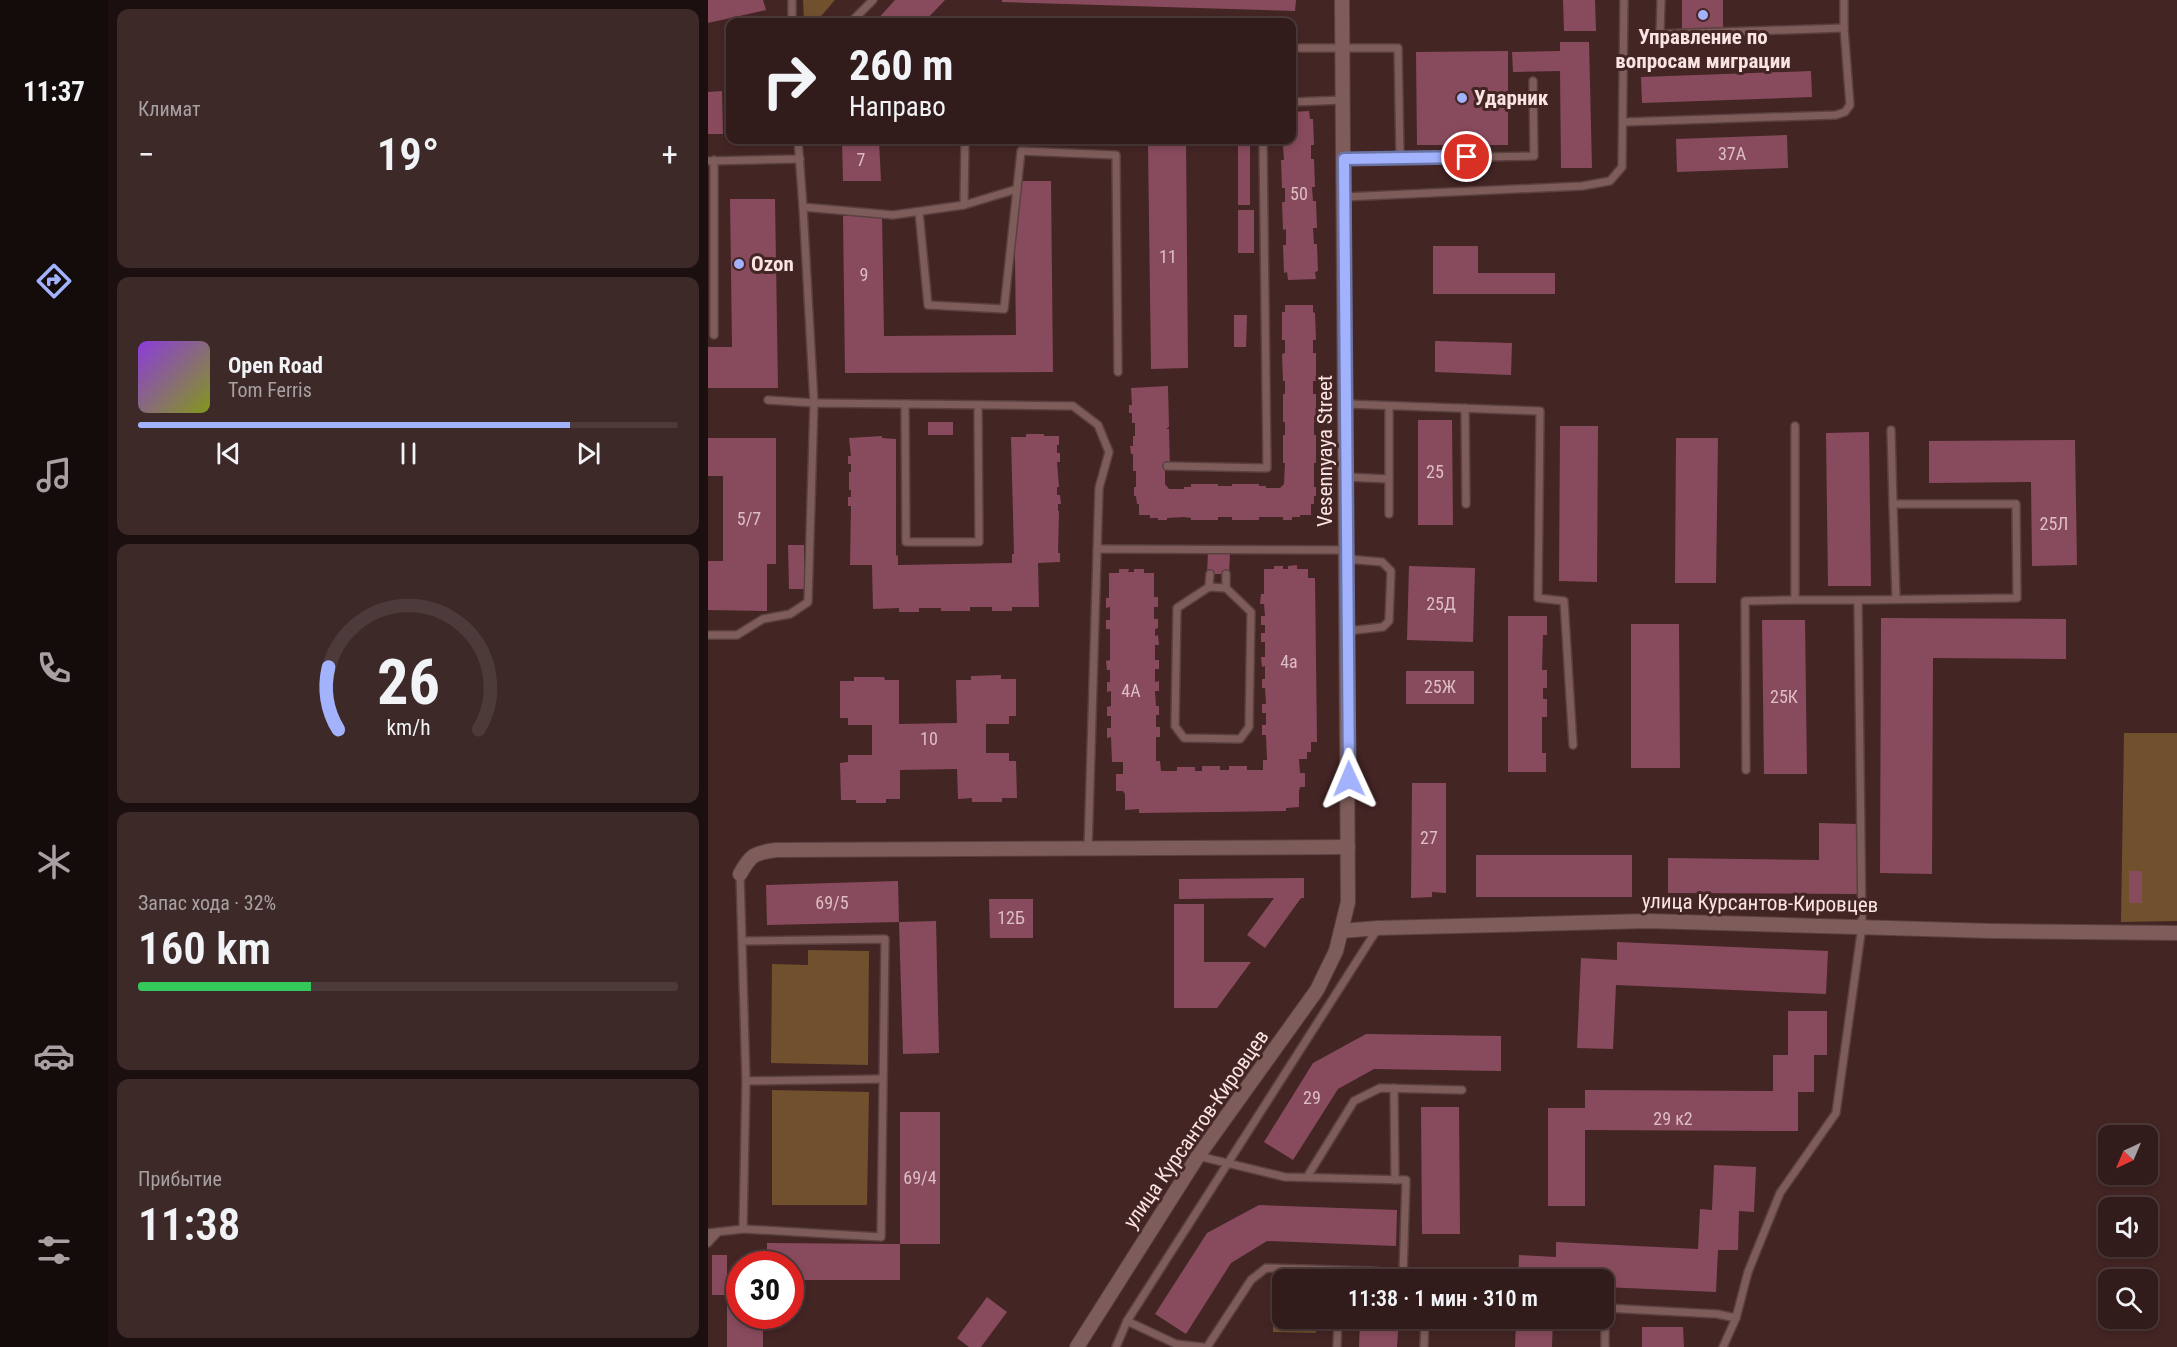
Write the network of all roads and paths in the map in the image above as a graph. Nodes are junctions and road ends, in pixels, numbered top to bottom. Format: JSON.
{"nodes":[{"id":1,"x":792,"y":0,"type":"edge"},
{"id":2,"x":873,"y":0,"type":"edge"},
{"id":3,"x":1342,"y":0,"type":"edge"},
{"id":4,"x":1624,"y":0,"type":"edge"},
{"id":5,"x":1661,"y":0,"type":"edge"},
{"id":6,"x":1844,"y":0,"type":"edge"},
{"id":7,"x":792,"y":18,"type":"edge"},
{"id":8,"x":855,"y":18,"type":"edge"},
{"id":9,"x":1844,"y":28,"type":"junction"},
{"id":10,"x":1296,"y":48,"type":"edge"},
{"id":11,"x":1343,"y":48,"type":"junction"},
{"id":12,"x":1533,"y":81,"type":"dead end"},
{"id":13,"x":1343,"y":100,"type":"junction"},
{"id":14,"x":1296,"y":102,"type":"edge"},
{"id":15,"x":1624,"y":122,"type":"junction"},
{"id":16,"x":798,"y":144,"type":"edge"},
{"id":17,"x":965,"y":144,"type":"edge"},
{"id":18,"x":1263,"y":144,"type":"edge"},
{"id":19,"x":1400,"y":157,"type":"junction"},
{"id":20,"x":800,"y":159,"type":"junction"},
{"id":21,"x":1344,"y":159,"type":"junction"},
{"id":22,"x":711,"y":160,"type":"edge"},
{"id":23,"x":1017,"y":189,"type":"junction"},
{"id":24,"x":1344,"y":197,"type":"junction"},
{"id":25,"x":964,"y":205,"type":"junction"},
{"id":26,"x":803,"y":207,"type":"junction"},
{"id":27,"x":919,"y":212,"type":"junction"},
{"id":28,"x":714,"y":335,"type":"dead end"},
{"id":29,"x":1118,"y":372,"type":"dead end"},
{"id":30,"x":768,"y":400,"type":"dead end"},
{"id":31,"x":814,"y":403,"type":"junction"},
{"id":32,"x":905,"y":404,"type":"junction"},
{"id":33,"x":1346,"y":404,"type":"junction"},
{"id":34,"x":978,"y":405,"type":"junction"},
{"id":35,"x":1389,"y":406,"type":"junction"},
{"id":36,"x":1465,"y":408,"type":"junction"},
{"id":37,"x":1795,"y":426,"type":"dead end"},
{"id":38,"x":1891,"y":430,"type":"dead end"},
{"id":39,"x":1167,"y":466,"type":"dead end"},
{"id":40,"x":1346,"y":477,"type":"junction"},
{"id":41,"x":1389,"y":479,"type":"junction"},
{"id":42,"x":1466,"y":504,"type":"dead end"},
{"id":43,"x":1893,"y":504,"type":"junction"},
{"id":44,"x":1389,"y":514,"type":"dead end"},
{"id":45,"x":1097,"y":549,"type":"junction"},
{"id":46,"x":1347,"y":554,"type":"junction"},
{"id":47,"x":1210,"y":574,"type":"dead end"},
{"id":48,"x":1226,"y":574,"type":"dead end"},
{"id":49,"x":1209,"y":587,"type":"junction"},
{"id":50,"x":1226,"y":588,"type":"junction"},
{"id":51,"x":1896,"y":598,"type":"junction"},
{"id":52,"x":1795,"y":600,"type":"junction"},
{"id":53,"x":1858,"y":600,"type":"junction"},
{"id":54,"x":1347,"y":631,"type":"junction"},
{"id":55,"x":708,"y":635,"type":"edge"},
{"id":56,"x":1573,"y":745,"type":"dead end"},
{"id":57,"x":1746,"y":770,"type":"dead end"},
{"id":58,"x":1348,"y":848,"type":"junction"},
{"id":59,"x":1088,"y":849,"type":"junction"},
{"id":60,"x":740,"y":874,"type":"joint"},
{"id":61,"x":1348,"y":902,"type":"joint"},
{"id":62,"x":1862,"y":926,"type":"junction"},
{"id":63,"x":1378,"y":928,"type":"junction"},
{"id":64,"x":1341,"y":930,"type":"junction"},
{"id":65,"x":2177,"y":933,"type":"edge"},
{"id":66,"x":743,"y":941,"type":"junction"},
{"id":67,"x":882,"y":1079,"type":"junction"},
{"id":68,"x":746,"y":1081,"type":"junction"},
{"id":69,"x":1394,"y":1088,"type":"junction"},
{"id":70,"x":1462,"y":1090,"type":"dead end"},
{"id":71,"x":1198,"y":1156,"type":"junction"},
{"id":72,"x":1227,"y":1163,"type":"junction"},
{"id":73,"x":1307,"y":1177,"type":"junction"},
{"id":74,"x":1395,"y":1180,"type":"junction"},
{"id":75,"x":743,"y":1229,"type":"junction"},
{"id":76,"x":718,"y":1232,"type":"junction"},
{"id":77,"x":708,"y":1233,"type":"edge"},
{"id":78,"x":708,"y":1243,"type":"edge"},
{"id":79,"x":1291,"y":1269,"type":"edge"},
{"id":80,"x":1403,"y":1269,"type":"edge"},
{"id":81,"x":1736,"y":1318,"type":"junction"},
{"id":82,"x":1127,"y":1321,"type":"junction"},
{"id":83,"x":1338,"y":1329,"type":"edge"},
{"id":84,"x":1425,"y":1329,"type":"edge"},
{"id":85,"x":1077,"y":1347,"type":"edge"},
{"id":86,"x":1116,"y":1347,"type":"edge"},
{"id":87,"x":1202,"y":1347,"type":"edge"},
{"id":88,"x":1207,"y":1347,"type":"edge"},
{"id":89,"x":1337,"y":1347,"type":"edge"},
{"id":90,"x":1424,"y":1347,"type":"edge"},
{"id":91,"x":1605,"y":1347,"type":"edge"},
{"id":92,"x":1722,"y":1347,"type":"edge"}],
"edges":[{"from":1,"to":7,"type":"lane"},
{"from":2,"to":8,"type":"lane"},
{"from":3,"to":11,"type":"street","name":"Vesennyaya Street"},
{"from":4,"to":15,"type":"lane"},
{"from":5,"to":9,"type":"lane"},
{"from":6,"to":9,"type":"lane"},
{"from":9,"to":15,"type":"lane"},
{"from":10,"to":11,"type":"lane"},
{"from":11,"to":13,"type":"street","name":"Vesennyaya Street"},
{"from":11,"to":19,"type":"lane"},
{"from":12,"to":19,"type":"lane"},
{"from":13,"to":14,"type":"lane"},
{"from":13,"to":21,"type":"street","name":"Vesennyaya Street"},
{"from":15,"to":24,"type":"lane"},
{"from":16,"to":20,"type":"lane"},
{"from":17,"to":25,"type":"lane"},
{"from":18,"to":39,"type":"lane"},
{"from":19,"to":21,"type":"lane"},
{"from":20,"to":22,"type":"lane"},
{"from":20,"to":26,"type":"lane"},
{"from":21,"to":24,"type":"street","name":"Vesennyaya Street"},
{"from":22,"to":28,"type":"lane"},
{"from":23,"to":25,"type":"lane"},
{"from":23,"to":27,"type":"lane"},
{"from":23,"to":29,"type":"lane"},
{"from":24,"to":33,"type":"street","name":"Vesennyaya Street"},
{"from":25,"to":27,"type":"lane"},
{"from":26,"to":27,"type":"lane"},
{"from":26,"to":31,"type":"lane"},
{"from":30,"to":31,"type":"lane"},
{"from":31,"to":32,"type":"lane"},
{"from":31,"to":55,"type":"lane"},
{"from":32,"to":34,"type":"lane"},
{"from":32,"to":34,"type":"lane"},
{"from":33,"to":35,"type":"lane"},
{"from":33,"to":40,"type":"street","name":"Vesennyaya Street"},
{"from":34,"to":45,"type":"lane"},
{"from":35,"to":36,"type":"lane"},
{"from":35,"to":41,"type":"lane"},
{"from":36,"to":42,"type":"lane"},
{"from":36,"to":56,"type":"lane"},
{"from":37,"to":52,"type":"lane"},
{"from":38,"to":43,"type":"lane"},
{"from":40,"to":41,"type":"lane"},
{"from":40,"to":46,"type":"street","name":"Vesennyaya Street"},
{"from":41,"to":44,"type":"lane"},
{"from":43,"to":51,"type":"lane"},
{"from":43,"to":51,"type":"lane"},
{"from":45,"to":46,"type":"lane"},
{"from":45,"to":59,"type":"lane"},
{"from":46,"to":54,"type":"street","name":"Vesennyaya Street"},
{"from":46,"to":54,"type":"lane"},
{"from":47,"to":49,"type":"lane"},
{"from":48,"to":50,"type":"lane"},
{"from":49,"to":50,"type":"lane"},
{"from":49,"to":50,"type":"lane"},
{"from":51,"to":53,"type":"lane"},
{"from":52,"to":53,"type":"lane"},
{"from":52,"to":57,"type":"lane"},
{"from":53,"to":62,"type":"lane"},
{"from":54,"to":58,"type":"street","name":"Vesennyaya Street"},
{"from":58,"to":59,"type":"street"},
{"from":58,"to":61,"type":"street","name":"Vesennyaya Street"},
{"from":59,"to":60,"type":"street"},
{"from":60,"to":66,"type":"lane"},
{"from":61,"to":64,"type":"street","name":"улица Курсантов-Кировцев"},
{"from":62,"to":63,"type":"street","name":"улица Курсантов-Кировцев"},
{"from":62,"to":65,"type":"street","name":"улица Курсантов-Кировцев"},
{"from":62,"to":81,"type":"lane"},
{"from":63,"to":64,"type":"street","name":"улица Курсантов-Кировцев"},
{"from":63,"to":72,"type":"lane"},
{"from":64,"to":71,"type":"street","name":"улица Курсантов-Кировцев"},
{"from":66,"to":67,"type":"lane"},
{"from":66,"to":68,"type":"lane"},
{"from":67,"to":68,"type":"lane"},
{"from":67,"to":75,"type":"lane"},
{"from":68,"to":75,"type":"lane"},
{"from":69,"to":70,"type":"lane"},
{"from":69,"to":73,"type":"lane"},
{"from":69,"to":74,"type":"lane"},
{"from":71,"to":72,"type":"lane"},
{"from":71,"to":85,"type":"street","name":"улица Курсантов-Кировцев"},
{"from":72,"to":73,"type":"lane"},
{"from":72,"to":82,"type":"lane"},
{"from":73,"to":74,"type":"lane"},
{"from":74,"to":80,"type":"lane"},
{"from":75,"to":76,"type":"lane"},
{"from":76,"to":77,"type":"lane"},
{"from":76,"to":78,"type":"lane"},
{"from":79,"to":88,"type":"lane"},
{"from":81,"to":91,"type":"lane"},
{"from":81,"to":92,"type":"lane"},
{"from":82,"to":86,"type":"lane"},
{"from":82,"to":87,"type":"lane"},
{"from":83,"to":89,"type":"lane"},
{"from":84,"to":90,"type":"lane"}]}
